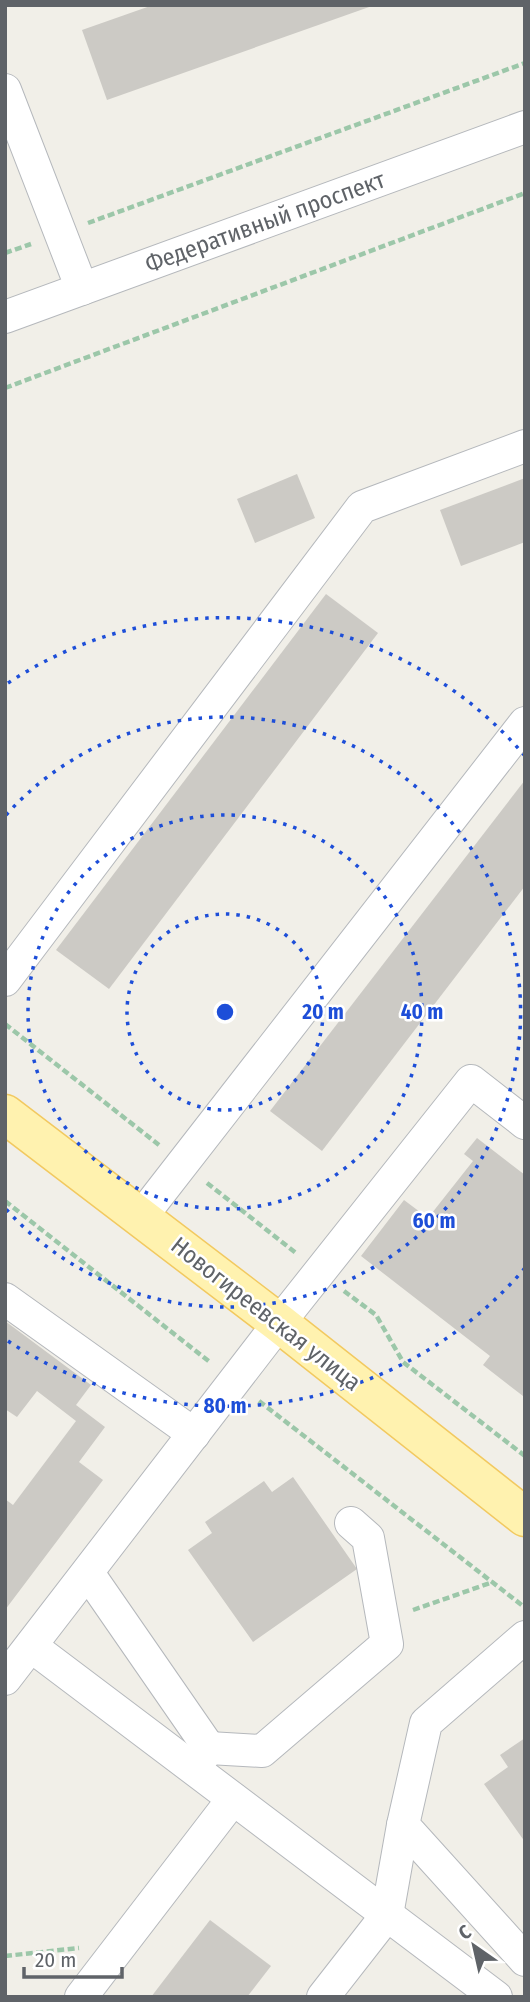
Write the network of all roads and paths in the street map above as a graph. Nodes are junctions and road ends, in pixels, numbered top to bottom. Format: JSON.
{"nodes":[{"id":1,"x":525,"y":63,"type":"edge"},
{"id":2,"x":5,"y":90,"type":"edge"},
{"id":3,"x":525,"y":127,"type":"edge"},
{"id":4,"x":525,"y":193,"type":"edge"},
{"id":5,"x":60,"y":233,"type":"junction"},
{"id":6,"x":5,"y":253,"type":"edge"},
{"id":7,"x":82,"y":289,"type":"junction"},
{"id":8,"x":5,"y":317,"type":"edge"},
{"id":9,"x":5,"y":388,"type":"edge"},
{"id":10,"x":525,"y":446,"type":"edge"},
{"id":11,"x":525,"y":723,"type":"edge"},
{"id":12,"x":5,"y":980,"type":"edge"},
{"id":13,"x":5,"y":1024,"type":"edge"},
{"id":14,"x":8,"y":1121,"type":"edge"},
{"id":15,"x":525,"y":1123,"type":"edge"},
{"id":16,"x":183,"y":1164,"type":"junction"},
{"id":17,"x":5,"y":1201,"type":"edge"},
{"id":18,"x":141,"y":1217,"type":"junction"},
{"id":19,"x":320,"y":1272,"type":"junction"},
{"id":20,"x":5,"y":1299,"type":"edge"},
{"id":21,"x":279,"y":1323,"type":"junction"},
{"id":22,"x":234,"y":1382,"type":"junction"},
{"id":23,"x":194,"y":1434,"type":"junction"},
{"id":24,"x":525,"y":1456,"type":"edge"},
{"id":25,"x":525,"y":1517,"type":"edge"},
{"id":26,"x":351,"y":1523,"type":"dead end"},
{"id":27,"x":88,"y":1573,"type":"junction"},
{"id":28,"x":493,"y":1582,"type":"junction"},
{"id":29,"x":525,"y":1606,"type":"edge"},
{"id":30,"x":383,"y":1621,"type":"junction"},
{"id":31,"x":525,"y":1637,"type":"edge"},
{"id":32,"x":31,"y":1646,"type":"junction"},
{"id":33,"x":5,"y":1679,"type":"edge"},
{"id":34,"x":201,"y":1758,"type":"junction"},
{"id":35,"x":233,"y":1799,"type":"junction"},
{"id":36,"x":404,"y":1825,"type":"junction"},
{"id":37,"x":387,"y":1915,"type":"junction"},
{"id":38,"x":122,"y":1944,"type":"junction"},
{"id":39,"x":5,"y":1956,"type":"edge"},
{"id":40,"x":525,"y":1960,"type":"edge"},
{"id":41,"x":81,"y":1997,"type":"edge"},
{"id":42,"x":323,"y":1997,"type":"edge"},
{"id":43,"x":496,"y":1997,"type":"edge"}],
"edges":[{"from":1,"to":5,"type":"path"},
{"from":2,"to":5,"type":"street"},
{"from":3,"to":7,"type":"street","name":"Федеративный проспект"},
{"from":4,"to":9,"type":"path"},
{"from":5,"to":6,"type":"path"},
{"from":5,"to":7,"type":"street"},
{"from":7,"to":8,"type":"street","name":"Федеративный проспект"},
{"from":10,"to":12,"type":"street"},
{"from":11,"to":16,"type":"street"},
{"from":13,"to":16,"type":"path"},
{"from":14,"to":18,"type":"main road","name":"Новогиреевская улица"},
{"from":15,"to":19,"type":"street"},
{"from":16,"to":18,"type":"street"},
{"from":16,"to":19,"type":"path"},
{"from":17,"to":22,"type":"path"},
{"from":18,"to":21,"type":"main road","name":"Новогиреевская улица"},
{"from":19,"to":21,"type":"street"},
{"from":19,"to":24,"type":"path"},
{"from":20,"to":23,"type":"street"},
{"from":21,"to":22,"type":"street"},
{"from":21,"to":25,"type":"main road","name":"Новогиреевская улица"},
{"from":22,"to":23,"type":"street"},
{"from":22,"to":28,"type":"path"},
{"from":23,"to":27,"type":"street"},
{"from":26,"to":30,"type":"street"},
{"from":27,"to":32,"type":"street"},
{"from":27,"to":34,"type":"street"},
{"from":28,"to":29,"type":"path"},
{"from":28,"to":30,"type":"path"},
{"from":30,"to":34,"type":"street"},
{"from":31,"to":36,"type":"street"},
{"from":32,"to":33,"type":"street"},
{"from":32,"to":34,"type":"street"},
{"from":34,"to":35,"type":"street"},
{"from":35,"to":37,"type":"street"},
{"from":35,"to":38,"type":"street"},
{"from":36,"to":37,"type":"street"},
{"from":36,"to":40,"type":"street"},
{"from":37,"to":42,"type":"street"},
{"from":37,"to":43,"type":"street"},
{"from":38,"to":39,"type":"path"},
{"from":38,"to":41,"type":"street"}]}
